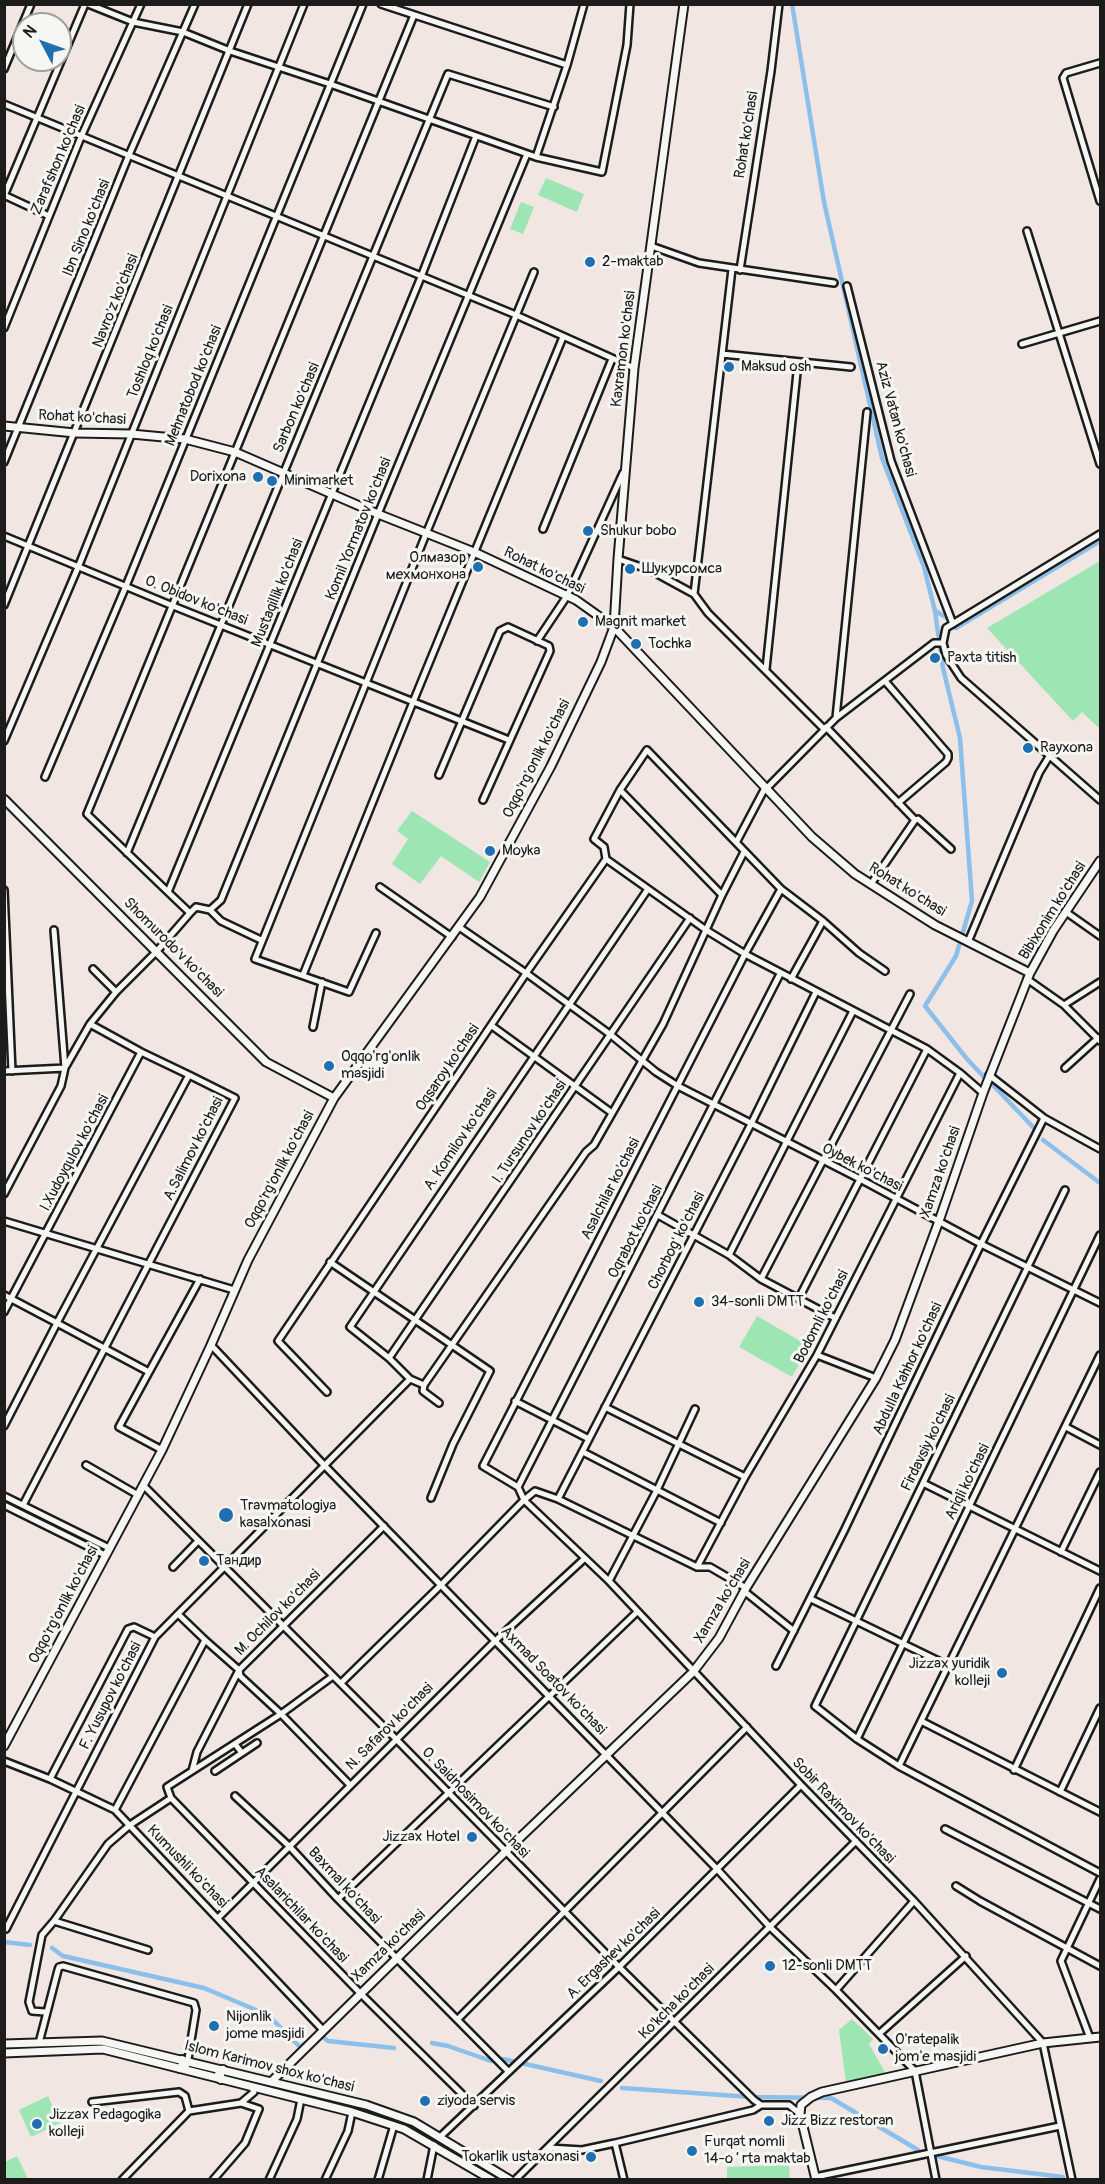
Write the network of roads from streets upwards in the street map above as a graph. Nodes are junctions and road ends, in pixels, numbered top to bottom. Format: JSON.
{"nodes":[{"id":1,"x":31,"y":4,"type":"edge"},
{"id":2,"x":86,"y":4,"type":"edge"},
{"id":3,"x":141,"y":4,"type":"edge"},
{"id":4,"x":195,"y":4,"type":"edge"},
{"id":5,"x":248,"y":4,"type":"edge"},
{"id":6,"x":304,"y":4,"type":"edge"},
{"id":7,"x":363,"y":4,"type":"edge"},
{"id":8,"x":381,"y":4,"type":"edge"},
{"id":9,"x":584,"y":4,"type":"edge"},
{"id":10,"x":630,"y":4,"type":"edge"},
{"id":11,"x":684,"y":4,"type":"edge"},
{"id":12,"x":779,"y":4,"type":"edge"},
{"id":13,"x":414,"y":15,"type":"junction"},
{"id":14,"x":133,"y":22,"type":"junction"},
{"id":15,"x":183,"y":32,"type":"junction"},
{"id":16,"x":230,"y":51,"type":"junction"},
{"id":17,"x":1101,"y":63,"type":"edge"},
{"id":18,"x":567,"y":66,"type":"junction"},
{"id":19,"x":279,"y":68,"type":"junction"},
{"id":20,"x":4,"y":69,"type":"edge"},
{"id":21,"x":330,"y":84,"type":"junction"},
{"id":22,"x":378,"y":101,"type":"junction"},
{"id":23,"x":4,"y":104,"type":"edge"},
{"id":24,"x":554,"y":107,"type":"junction"},
{"id":25,"x":37,"y":118,"type":"junction"},
{"id":26,"x":428,"y":118,"type":"junction"},
{"id":27,"x":476,"y":136,"type":"junction"},
{"id":28,"x":81,"y":137,"type":"junction"},
{"id":29,"x":527,"y":154,"type":"junction"},
{"id":30,"x":129,"y":155,"type":"junction"},
{"id":31,"x":536,"y":157,"type":"junction"},
{"id":32,"x":179,"y":176,"type":"junction"},
{"id":33,"x":5,"y":196,"type":"edge"},
{"id":34,"x":228,"y":196,"type":"junction"},
{"id":35,"x":1101,"y":201,"type":"edge"},
{"id":36,"x":49,"y":216,"type":"junction"},
{"id":37,"x":276,"y":217,"type":"junction"},
{"id":38,"x":1027,"y":231,"type":"dead end"},
{"id":39,"x":323,"y":237,"type":"junction"},
{"id":40,"x":651,"y":246,"type":"junction"},
{"id":41,"x":373,"y":256,"type":"junction"},
{"id":42,"x":732,"y":269,"type":"junction"},
{"id":43,"x":740,"y":270,"type":"junction"},
{"id":44,"x":534,"y":272,"type":"dead end"},
{"id":45,"x":421,"y":277,"type":"junction"},
{"id":46,"x":834,"y":283,"type":"dead end"},
{"id":47,"x":847,"y":286,"type":"dead end"},
{"id":48,"x":469,"y":297,"type":"junction"},
{"id":49,"x":516,"y":315,"type":"junction"},
{"id":50,"x":1101,"y":321,"type":"edge"},
{"id":51,"x":4,"y":328,"type":"edge"},
{"id":52,"x":1061,"y":332,"type":"junction"},
{"id":53,"x":563,"y":337,"type":"junction"},
{"id":54,"x":1022,"y":344,"type":"dead end"},
{"id":55,"x":722,"y":354,"type":"junction"},
{"id":56,"x":612,"y":358,"type":"junction"},
{"id":57,"x":798,"y":363,"type":"junction"},
{"id":58,"x":851,"y":367,"type":"dead end"},
{"id":59,"x":634,"y":368,"type":"junction"},
{"id":60,"x":867,"y":412,"type":"dead end"},
{"id":61,"x":4,"y":426,"type":"edge"},
{"id":62,"x":18,"y":428,"type":"junction"},
{"id":63,"x":75,"y":433,"type":"junction"},
{"id":64,"x":131,"y":434,"type":"junction"},
{"id":65,"x":185,"y":439,"type":"junction"},
{"id":66,"x":235,"y":452,"type":"junction"},
{"id":67,"x":4,"y":462,"type":"edge"},
{"id":68,"x":1101,"y":464,"type":"edge"},
{"id":69,"x":625,"y":469,"type":"junction"},
{"id":70,"x":283,"y":474,"type":"junction"},
{"id":71,"x":332,"y":494,"type":"junction"},
{"id":72,"x":378,"y":514,"type":"junction"},
{"id":73,"x":543,"y":529,"type":"dead end"},
{"id":74,"x":426,"y":534,"type":"junction"},
{"id":75,"x":1101,"y":534,"type":"edge"},
{"id":76,"x":4,"y":536,"type":"edge"},
{"id":77,"x":30,"y":546,"type":"junction"},
{"id":78,"x":474,"y":552,"type":"junction"},
{"id":79,"x":618,"y":559,"type":"junction"},
{"id":80,"x":79,"y":565,"type":"junction"},
{"id":81,"x":126,"y":586,"type":"junction"},
{"id":82,"x":694,"y":594,"type":"junction"},
{"id":83,"x":567,"y":596,"type":"junction"},
{"id":84,"x":4,"y":605,"type":"edge"},
{"id":85,"x":173,"y":606,"type":"junction"},
{"id":86,"x":953,"y":624,"type":"junction"},
{"id":87,"x":222,"y":625,"type":"junction"},
{"id":88,"x":614,"y":627,"type":"junction"},
{"id":89,"x":537,"y":641,"type":"junction"},
{"id":90,"x":943,"y":643,"type":"junction"},
{"id":91,"x":271,"y":644,"type":"junction"},
{"id":92,"x":318,"y":664,"type":"junction"},
{"id":93,"x":766,"y":669,"type":"junction"},
{"id":94,"x":885,"y":681,"type":"junction"},
{"id":95,"x":366,"y":683,"type":"junction"},
{"id":96,"x":412,"y":702,"type":"junction"},
{"id":97,"x":836,"y":718,"type":"junction"},
{"id":98,"x":462,"y":722,"type":"junction"},
{"id":99,"x":825,"y":728,"type":"junction"},
{"id":100,"x":508,"y":740,"type":"junction"},
{"id":101,"x":4,"y":741,"type":"edge"},
{"id":102,"x":1050,"y":755,"type":"junction"},
{"id":103,"x":439,"y":775,"type":"dead end"},
{"id":104,"x":45,"y":777,"type":"dead end"},
{"id":105,"x":765,"y":788,"type":"junction"},
{"id":106,"x":620,"y":790,"type":"junction"},
{"id":107,"x":4,"y":799,"type":"edge"},
{"id":108,"x":483,"y":800,"type":"dead end"},
{"id":109,"x":1101,"y":800,"type":"edge"},
{"id":110,"x":898,"y":803,"type":"junction"},
{"id":111,"x":915,"y":820,"type":"junction"},
{"id":112,"x":737,"y":842,"type":"junction"},
{"id":113,"x":951,"y":849,"type":"dead end"},
{"id":114,"x":744,"y":852,"type":"junction"},
{"id":115,"x":127,"y":853,"type":"junction"},
{"id":116,"x":606,"y":859,"type":"junction"},
{"id":117,"x":1101,"y":861,"type":"edge"},
{"id":118,"x":871,"y":884,"type":"junction"},
{"id":119,"x":380,"y":887,"type":"dead end"},
{"id":120,"x":648,"y":889,"type":"junction"},
{"id":121,"x":781,"y":889,"type":"junction"},
{"id":122,"x":4,"y":890,"type":"edge"},
{"id":123,"x":168,"y":892,"type":"junction"},
{"id":124,"x":722,"y":895,"type":"junction"},
{"id":125,"x":210,"y":910,"type":"junction"},
{"id":126,"x":1066,"y":912,"type":"junction"},
{"id":127,"x":190,"y":913,"type":"junction"},
{"id":128,"x":690,"y":918,"type":"junction"},
{"id":129,"x":823,"y":921,"type":"junction"},
{"id":130,"x":459,"y":927,"type":"junction"},
{"id":131,"x":54,"y":930,"type":"dead end"},
{"id":132,"x":706,"y":930,"type":"junction"},
{"id":133,"x":376,"y":933,"type":"dead end"},
{"id":134,"x":1101,"y":936,"type":"edge"},
{"id":135,"x":452,"y":937,"type":"junction"},
{"id":136,"x":261,"y":940,"type":"junction"},
{"id":137,"x":968,"y":942,"type":"junction"},
{"id":138,"x":157,"y":951,"type":"junction"},
{"id":139,"x":745,"y":954,"type":"junction"},
{"id":140,"x":93,"y":969,"type":"dead end"},
{"id":141,"x":885,"y":972,"type":"dead end"},
{"id":142,"x":526,"y":973,"type":"junction"},
{"id":143,"x":780,"y":974,"type":"junction"},
{"id":144,"x":303,"y":975,"type":"junction"},
{"id":145,"x":1029,"y":976,"type":"junction"},
{"id":146,"x":791,"y":979,"type":"junction"},
{"id":147,"x":322,"y":982,"type":"junction"},
{"id":148,"x":1101,"y":982,"type":"edge"},
{"id":149,"x":116,"y":992,"type":"junction"},
{"id":150,"x":816,"y":992,"type":"junction"},
{"id":151,"x":910,"y":994,"type":"dead end"},
{"id":152,"x":568,"y":1004,"type":"junction"},
{"id":153,"x":1064,"y":1005,"type":"junction"},
{"id":154,"x":853,"y":1011,"type":"junction"},
{"id":155,"x":90,"y":1024,"type":"junction"},
{"id":156,"x":492,"y":1026,"type":"junction"},
{"id":157,"x":313,"y":1028,"type":"dead end"},
{"id":158,"x":891,"y":1029,"type":"junction"},
{"id":159,"x":611,"y":1035,"type":"junction"},
{"id":160,"x":1099,"y":1040,"type":"edge"},
{"id":161,"x":927,"y":1049,"type":"junction"},
{"id":162,"x":141,"y":1052,"type":"junction"},
{"id":163,"x":532,"y":1057,"type":"junction"},
{"id":164,"x":642,"y":1059,"type":"junction"},
{"id":165,"x":65,"y":1068,"type":"junction"},
{"id":166,"x":1065,"y":1068,"type":"dead end"},
{"id":167,"x":4,"y":1071,"type":"edge"},
{"id":168,"x":12,"y":1071,"type":"junction"},
{"id":169,"x":960,"y":1073,"type":"junction"},
{"id":170,"x":189,"y":1075,"type":"junction"},
{"id":171,"x":989,"y":1076,"type":"junction"},
{"id":172,"x":678,"y":1086,"type":"junction"},
{"id":173,"x":575,"y":1087,"type":"junction"},
{"id":174,"x":983,"y":1093,"type":"junction"},
{"id":175,"x":334,"y":1098,"type":"junction"},
{"id":176,"x":714,"y":1105,"type":"junction"},
{"id":177,"x":612,"y":1113,"type":"junction"},
{"id":178,"x":1044,"y":1118,"type":"junction"},
{"id":179,"x":751,"y":1124,"type":"junction"},
{"id":180,"x":787,"y":1142,"type":"junction"},
{"id":181,"x":1101,"y":1149,"type":"edge"},
{"id":182,"x":823,"y":1161,"type":"junction"},
{"id":183,"x":860,"y":1179,"type":"junction"},
{"id":184,"x":1065,"y":1190,"type":"dead end"},
{"id":185,"x":4,"y":1194,"type":"edge"},
{"id":186,"x":896,"y":1198,"type":"junction"},
{"id":187,"x":658,"y":1215,"type":"junction"},
{"id":188,"x":4,"y":1221,"type":"edge"},
{"id":189,"x":939,"y":1221,"type":"junction"},
{"id":190,"x":46,"y":1234,"type":"junction"},
{"id":191,"x":1101,"y":1235,"type":"edge"},
{"id":192,"x":693,"y":1236,"type":"junction"},
{"id":193,"x":981,"y":1244,"type":"junction"},
{"id":194,"x":98,"y":1249,"type":"junction"},
{"id":195,"x":729,"y":1255,"type":"junction"},
{"id":196,"x":148,"y":1262,"type":"junction"},
{"id":197,"x":330,"y":1262,"type":"junction"},
{"id":198,"x":1027,"y":1266,"type":"junction"},
{"id":199,"x":200,"y":1279,"type":"junction"},
{"id":200,"x":761,"y":1279,"type":"junction"},
{"id":201,"x":234,"y":1290,"type":"junction"},
{"id":202,"x":1074,"y":1290,"type":"junction"},
{"id":203,"x":374,"y":1291,"type":"junction"},
{"id":204,"x":4,"y":1295,"type":"edge"},
{"id":205,"x":12,"y":1298,"type":"junction"},
{"id":206,"x":799,"y":1298,"type":"junction"},
{"id":207,"x":1101,"y":1303,"type":"edge"},
{"id":208,"x":4,"y":1312,"type":"edge"},
{"id":209,"x":835,"y":1318,"type":"junction"},
{"id":210,"x":417,"y":1320,"type":"junction"},
{"id":211,"x":57,"y":1323,"type":"junction"},
{"id":212,"x":211,"y":1345,"type":"junction"},
{"id":213,"x":452,"y":1345,"type":"junction"},
{"id":214,"x":104,"y":1348,"type":"junction"},
{"id":215,"x":817,"y":1355,"type":"junction"},
{"id":216,"x":1101,"y":1355,"type":"edge"},
{"id":217,"x":389,"y":1358,"type":"junction"},
{"id":218,"x":149,"y":1372,"type":"junction"},
{"id":219,"x":876,"y":1378,"type":"junction"},
{"id":220,"x":410,"y":1379,"type":"junction"},
{"id":221,"x":424,"y":1385,"type":"junction"},
{"id":222,"x":327,"y":1392,"type":"dead end"},
{"id":223,"x":514,"y":1401,"type":"junction"},
{"id":224,"x":439,"y":1403,"type":"dead end"},
{"id":225,"x":606,"y":1407,"type":"junction"},
{"id":226,"x":695,"y":1409,"type":"dead end"},
{"id":227,"x":552,"y":1420,"type":"junction"},
{"id":228,"x":4,"y":1426,"type":"edge"},
{"id":229,"x":1066,"y":1427,"type":"junction"},
{"id":230,"x":589,"y":1439,"type":"junction"},
{"id":231,"x":678,"y":1444,"type":"junction"},
{"id":232,"x":1101,"y":1445,"type":"edge"},
{"id":233,"x":162,"y":1450,"type":"junction"},
{"id":234,"x":582,"y":1452,"type":"junction"},
{"id":235,"x":86,"y":1464,"type":"dead end"},
{"id":236,"x":324,"y":1465,"type":"junction"},
{"id":237,"x":1101,"y":1472,"type":"edge"},
{"id":238,"x":745,"y":1477,"type":"junction"},
{"id":239,"x":924,"y":1483,"type":"junction"},
{"id":240,"x":143,"y":1485,"type":"junction"},
{"id":241,"x":518,"y":1486,"type":"junction"},
{"id":242,"x":657,"y":1490,"type":"junction"},
{"id":243,"x":138,"y":1495,"type":"junction"},
{"id":244,"x":4,"y":1496,"type":"edge"},
{"id":245,"x":431,"y":1498,"type":"dead end"},
{"id":246,"x":558,"y":1499,"type":"junction"},
{"id":247,"x":524,"y":1500,"type":"junction"},
{"id":248,"x":15,"y":1502,"type":"junction"},
{"id":249,"x":970,"y":1504,"type":"junction"},
{"id":250,"x":4,"y":1505,"type":"edge"},
{"id":251,"x":23,"y":1505,"type":"junction"},
{"id":252,"x":11,"y":1508,"type":"junction"},
{"id":253,"x":721,"y":1522,"type":"junction"},
{"id":254,"x":384,"y":1526,"type":"junction"},
{"id":255,"x":1016,"y":1528,"type":"junction"},
{"id":256,"x":633,"y":1536,"type":"junction"},
{"id":257,"x":198,"y":1541,"type":"junction"},
{"id":258,"x":109,"y":1548,"type":"junction"},
{"id":259,"x":1061,"y":1551,"type":"junction"},
{"id":260,"x":105,"y":1556,"type":"junction"},
{"id":261,"x":584,"y":1559,"type":"junction"},
{"id":262,"x":174,"y":1567,"type":"dead end"},
{"id":263,"x":698,"y":1567,"type":"junction"},
{"id":264,"x":225,"y":1568,"type":"junction"},
{"id":265,"x":1101,"y":1571,"type":"edge"},
{"id":266,"x":609,"y":1581,"type":"junction"},
{"id":267,"x":441,"y":1585,"type":"junction"},
{"id":268,"x":1101,"y":1588,"type":"edge"},
{"id":269,"x":745,"y":1589,"type":"junction"},
{"id":270,"x":811,"y":1599,"type":"junction"},
{"id":271,"x":637,"y":1612,"type":"junction"},
{"id":272,"x":178,"y":1614,"type":"junction"},
{"id":273,"x":856,"y":1621,"type":"junction"},
{"id":274,"x":282,"y":1626,"type":"junction"},
{"id":275,"x":794,"y":1631,"type":"junction"},
{"id":276,"x":155,"y":1637,"type":"junction"},
{"id":277,"x":205,"y":1641,"type":"junction"},
{"id":278,"x":495,"y":1641,"type":"junction"},
{"id":279,"x":903,"y":1644,"type":"junction"},
{"id":280,"x":776,"y":1665,"type":"dead end"},
{"id":281,"x":949,"y":1666,"type":"junction"},
{"id":282,"x":239,"y":1670,"type":"junction"},
{"id":283,"x":693,"y":1672,"type":"junction"},
{"id":284,"x":333,"y":1676,"type":"junction"},
{"id":285,"x":340,"y":1683,"type":"junction"},
{"id":286,"x":549,"y":1696,"type":"junction"},
{"id":287,"x":1101,"y":1708,"type":"edge"},
{"id":288,"x":281,"y":1714,"type":"junction"},
{"id":289,"x":921,"y":1721,"type":"junction"},
{"id":290,"x":747,"y":1727,"type":"junction"},
{"id":291,"x":857,"y":1738,"type":"junction"},
{"id":292,"x":396,"y":1739,"type":"junction"},
{"id":293,"x":257,"y":1743,"type":"dead end"},
{"id":294,"x":235,"y":1744,"type":"junction"},
{"id":295,"x":4,"y":1746,"type":"edge"},
{"id":296,"x":242,"y":1753,"type":"junction"},
{"id":297,"x":606,"y":1755,"type":"junction"},
{"id":298,"x":4,"y":1761,"type":"edge"},
{"id":299,"x":899,"y":1766,"type":"junction"},
{"id":300,"x":1014,"y":1770,"type":"junction"},
{"id":301,"x":192,"y":1771,"type":"junction"},
{"id":302,"x":215,"y":1771,"type":"dead end"},
{"id":303,"x":50,"y":1779,"type":"junction"},
{"id":304,"x":350,"y":1785,"type":"junction"},
{"id":305,"x":801,"y":1785,"type":"junction"},
{"id":306,"x":76,"y":1791,"type":"junction"},
{"id":307,"x":1060,"y":1792,"type":"junction"},
{"id":308,"x":448,"y":1794,"type":"junction"},
{"id":309,"x":235,"y":1796,"type":"dead end"},
{"id":310,"x":171,"y":1798,"type":"junction"},
{"id":311,"x":115,"y":1810,"type":"junction"},
{"id":312,"x":1101,"y":1812,"type":"edge"},
{"id":313,"x":662,"y":1814,"type":"junction"},
{"id":314,"x":130,"y":1825,"type":"junction"},
{"id":315,"x":945,"y":1829,"type":"dead end"},
{"id":316,"x":856,"y":1841,"type":"junction"},
{"id":317,"x":289,"y":1846,"type":"junction"},
{"id":318,"x":505,"y":1852,"type":"junction"},
{"id":319,"x":717,"y":1869,"type":"junction"},
{"id":320,"x":1101,"y":1873,"type":"edge"},
{"id":321,"x":1101,"y":1879,"type":"edge"},
{"id":322,"x":253,"y":1883,"type":"junction"},
{"id":323,"x":956,"y":1886,"type":"dead end"},
{"id":324,"x":338,"y":1899,"type":"junction"},
{"id":325,"x":914,"y":1901,"type":"junction"},
{"id":326,"x":1088,"y":1903,"type":"junction"},
{"id":327,"x":1101,"y":1910,"type":"edge"},
{"id":328,"x":565,"y":1912,"type":"junction"},
{"id":329,"x":218,"y":1918,"type":"junction"},
{"id":330,"x":54,"y":1920,"type":"junction"},
{"id":331,"x":770,"y":1927,"type":"junction"},
{"id":332,"x":6,"y":1929,"type":"edge"},
{"id":333,"x":1067,"y":1948,"type":"junction"},
{"id":334,"x":148,"y":1950,"type":"dead end"},
{"id":335,"x":966,"y":1956,"type":"junction"},
{"id":336,"x":396,"y":1958,"type":"junction"},
{"id":337,"x":1101,"y":1965,"type":"edge"},
{"id":338,"x":619,"y":1967,"type":"junction"},
{"id":339,"x":836,"y":1989,"type":"junction"},
{"id":340,"x":360,"y":1994,"type":"junction"},
{"id":341,"x":45,"y":2012,"type":"junction"},
{"id":342,"x":458,"y":2019,"type":"junction"},
{"id":343,"x":674,"y":2022,"type":"junction"},
{"id":344,"x":320,"y":2033,"type":"junction"},
{"id":345,"x":879,"y":2033,"type":"junction"},
{"id":346,"x":1101,"y":2037,"type":"edge"},
{"id":347,"x":1090,"y":2038,"type":"junction"},
{"id":348,"x":39,"y":2043,"type":"junction"},
{"id":349,"x":1042,"y":2043,"type":"junction"},
{"id":350,"x":4,"y":2044,"type":"edge"},
{"id":351,"x":4,"y":2053,"type":"edge"},
{"id":352,"x":184,"y":2065,"type":"junction"},
{"id":353,"x":508,"y":2071,"type":"junction"},
{"id":354,"x":915,"y":2071,"type":"junction"},
{"id":355,"x":222,"y":2074,"type":"junction"},
{"id":356,"x":271,"y":2082,"type":"junction"},
{"id":357,"x":251,"y":2086,"type":"junction"},
{"id":358,"x":301,"y":2099,"type":"junction"},
{"id":359,"x":92,"y":2102,"type":"dead end"},
{"id":360,"x":241,"y":2103,"type":"junction"},
{"id":361,"x":761,"y":2105,"type":"junction"},
{"id":362,"x":474,"y":2106,"type":"junction"},
{"id":363,"x":189,"y":2111,"type":"junction"},
{"id":364,"x":352,"y":2112,"type":"junction"},
{"id":365,"x":800,"y":2114,"type":"junction"},
{"id":366,"x":394,"y":2125,"type":"junction"},
{"id":367,"x":1060,"y":2126,"type":"junction"},
{"id":368,"x":440,"y":2137,"type":"junction"},
{"id":369,"x":615,"y":2144,"type":"junction"},
{"id":370,"x":434,"y":2145,"type":"junction"},
{"id":371,"x":549,"y":2148,"type":"junction"},
{"id":372,"x":931,"y":2152,"type":"junction"},
{"id":373,"x":815,"y":2178,"type":"edge"},
{"id":374,"x":122,"y":2180,"type":"edge"},
{"id":375,"x":213,"y":2180,"type":"edge"},
{"id":376,"x":269,"y":2180,"type":"edge"},
{"id":377,"x":325,"y":2180,"type":"edge"},
{"id":378,"x":378,"y":2180,"type":"edge"},
{"id":379,"x":427,"y":2180,"type":"edge"},
{"id":380,"x":492,"y":2180,"type":"edge"},
{"id":381,"x":510,"y":2180,"type":"edge"},
{"id":382,"x":516,"y":2180,"type":"edge"},
{"id":383,"x":624,"y":2180,"type":"edge"},
{"id":384,"x":936,"y":2180,"type":"edge"},
{"id":385,"x":1072,"y":2180,"type":"edge"}],
"edges":[{"from":1,"to":20,"type":"street"},
{"from":2,"to":14,"type":"street"},
{"from":2,"to":25,"type":"street"},
{"from":3,"to":14,"type":"street","name":"Zarafshon ko'chasi"},
{"from":4,"to":15,"type":"street","name":"Ibn Sino ko'chasi"},
{"from":5,"to":16,"type":"street","name":"Navro'z ko'chasi"},
{"from":6,"to":19,"type":"street","name":"Toshloq ko'chasi"},
{"from":7,"to":21,"type":"street","name":"Mehnatobod ko'chasi"},
{"from":8,"to":13,"type":"street"},
{"from":9,"to":18,"type":"street"},
{"from":10,"to":31,"type":"street"},
{"from":11,"to":40,"type":"street","name":"Kaxramon ko'chasi"},
{"from":12,"to":43,"type":"street","name":"Rohat ko'chasi"},
{"from":13,"to":18,"type":"street"},
{"from":13,"to":22,"type":"street"},
{"from":14,"to":15,"type":"street"},
{"from":14,"to":28,"type":"street","name":"Zarafshon ko'chasi"},
{"from":15,"to":16,"type":"street"},
{"from":15,"to":30,"type":"street","name":"Ibn Sino ko'chasi"},
{"from":16,"to":19,"type":"street"},
{"from":16,"to":32,"type":"street","name":"Navro'z ko'chasi"},
{"from":17,"to":35,"type":"street"},
{"from":18,"to":24,"type":"street"},
{"from":19,"to":21,"type":"street"},
{"from":19,"to":34,"type":"street","name":"Toshloq ko'chasi"},
{"from":21,"to":22,"type":"street"},
{"from":21,"to":37,"type":"street","name":"Mehnatobod ko'chasi"},
{"from":22,"to":26,"type":"street"},
{"from":22,"to":39,"type":"street"},
{"from":23,"to":25,"type":"street"},
{"from":24,"to":26,"type":"street","name":"Sarbon ko'chasi"},
{"from":24,"to":31,"type":"street"},
{"from":25,"to":28,"type":"street"},
{"from":25,"to":33,"type":"street"},
{"from":26,"to":27,"type":"street"},
{"from":26,"to":41,"type":"street","name":"Sarbon ko'chasi"},
{"from":27,"to":29,"type":"street"},
{"from":27,"to":45,"type":"street","name":"Mustaqillik ko'chasi"},
{"from":28,"to":30,"type":"street"},
{"from":28,"to":36,"type":"street","name":"Zarafshon ko'chasi"},
{"from":29,"to":31,"type":"street"},
{"from":29,"to":48,"type":"street","name":"Komil Yormatov ko'chasi"},
{"from":30,"to":32,"type":"street"},
{"from":30,"to":62,"type":"street","name":"Ibn Sino ko'chasi"},
{"from":32,"to":34,"type":"street"},
{"from":32,"to":63,"type":"street","name":"Navro'z ko'chasi"},
{"from":33,"to":36,"type":"street"},
{"from":34,"to":37,"type":"street"},
{"from":34,"to":64,"type":"street","name":"Toshloq ko'chasi"},
{"from":36,"to":51,"type":"street","name":"Zarafshon ko'chasi"},
{"from":37,"to":39,"type":"street"},
{"from":37,"to":65,"type":"street","name":"Mehnatobod ko'chasi"},
{"from":38,"to":52,"type":"street"},
{"from":39,"to":41,"type":"street"},
{"from":39,"to":66,"type":"street"},
{"from":40,"to":42,"type":"street"},
{"from":40,"to":59,"type":"street","name":"Kaxramon ko'chasi"},
{"from":41,"to":45,"type":"street"},
{"from":41,"to":70,"type":"street","name":"Sarbon ko'chasi"},
{"from":42,"to":43,"type":"street"},
{"from":42,"to":55,"type":"street"},
{"from":43,"to":46,"type":"street"},
{"from":44,"to":49,"type":"street"},
{"from":45,"to":48,"type":"street"},
{"from":45,"to":71,"type":"street","name":"Mustaqillik ko'chasi"},
{"from":47,"to":86,"type":"street","name":"Aziz Vatan ko'chasi"},
{"from":48,"to":49,"type":"street"},
{"from":48,"to":72,"type":"street","name":"Komil Yormatov ko'chasi"},
{"from":49,"to":53,"type":"street"},
{"from":49,"to":74,"type":"street"},
{"from":50,"to":52,"type":"street"},
{"from":52,"to":54,"type":"street"},
{"from":52,"to":68,"type":"street"},
{"from":53,"to":56,"type":"street"},
{"from":53,"to":78,"type":"street"},
{"from":55,"to":57,"type":"street"},
{"from":55,"to":82,"type":"street"},
{"from":56,"to":59,"type":"street"},
{"from":56,"to":73,"type":"street"},
{"from":57,"to":58,"type":"street"},
{"from":57,"to":93,"type":"street"},
{"from":59,"to":69,"type":"street","name":"Kaxramon ko'chasi"},
{"from":60,"to":97,"type":"street"},
{"from":61,"to":62,"type":"street","name":"Rohat ko'chasi"},
{"from":62,"to":63,"type":"street","name":"Rohat ko'chasi"},
{"from":62,"to":67,"type":"street","name":"Ibn Sino ko'chasi"},
{"from":63,"to":64,"type":"street","name":"Rohat ko'chasi"},
{"from":63,"to":77,"type":"street","name":"Navro'z ko'chasi"},
{"from":64,"to":65,"type":"street","name":"Rohat ko'chasi"},
{"from":64,"to":80,"type":"street","name":"Toshloq ko'chasi"},
{"from":65,"to":66,"type":"street","name":"Rohat ko'chasi"},
{"from":65,"to":81,"type":"street","name":"Mehnatobod ko'chasi"},
{"from":66,"to":70,"type":"street","name":"Rohat ko'chasi"},
{"from":66,"to":85,"type":"street"},
{"from":69,"to":79,"type":"street","name":"Kaxramon ko'chasi"},
{"from":69,"to":83,"type":"street"},
{"from":70,"to":71,"type":"street","name":"Rohat ko'chasi"},
{"from":70,"to":87,"type":"street","name":"Sarbon ko'chasi"},
{"from":71,"to":72,"type":"street","name":"Rohat ko'chasi"},
{"from":71,"to":91,"type":"street","name":"Mustaqillik ko'chasi"},
{"from":72,"to":74,"type":"street","name":"Rohat ko'chasi"},
{"from":72,"to":92,"type":"street","name":"Komil Yormatov ko'chasi"},
{"from":74,"to":78,"type":"street","name":"Rohat ko'chasi"},
{"from":74,"to":95,"type":"street"},
{"from":75,"to":86,"type":"street"},
{"from":76,"to":77,"type":"street","name":"O. Obidov ko'chasi"},
{"from":77,"to":80,"type":"street","name":"O. Obidov ko'chasi"},
{"from":77,"to":84,"type":"street","name":"Navro'z ko'chasi"},
{"from":78,"to":83,"type":"street","name":"Rohat ko'chasi"},
{"from":78,"to":96,"type":"street"},
{"from":79,"to":82,"type":"street"},
{"from":79,"to":88,"type":"street","name":"Kaxramon ko'chasi"},
{"from":80,"to":81,"type":"street","name":"O. Obidov ko'chasi"},
{"from":80,"to":101,"type":"street","name":"Toshloq ko'chasi"},
{"from":81,"to":85,"type":"street","name":"O. Obidov ko'chasi"},
{"from":81,"to":104,"type":"street","name":"Mehnatobod ko'chasi"},
{"from":82,"to":93,"type":"street"},
{"from":83,"to":88,"type":"street","name":"Rohat ko'chasi"},
{"from":83,"to":89,"type":"street"},
{"from":85,"to":87,"type":"street","name":"O. Obidov ko'chasi"},
{"from":85,"to":115,"type":"street"},
{"from":86,"to":90,"type":"street"},
{"from":87,"to":91,"type":"street","name":"O. Obidov ko'chasi"},
{"from":87,"to":115,"type":"street","name":"Sarbon ko'chasi"},
{"from":88,"to":105,"type":"street","name":"Rohat ko'chasi"},
{"from":88,"to":130,"type":"street","name":"Oqqo'rg'onlik ko'chasi"},
{"from":89,"to":98,"type":"street"},
{"from":89,"to":100,"type":"street"},
{"from":90,"to":94,"type":"street"},
{"from":90,"to":102,"type":"street"},
{"from":91,"to":92,"type":"street","name":"O. Obidov ko'chasi"},
{"from":91,"to":123,"type":"street","name":"Mustaqillik ko'chasi"},
{"from":92,"to":95,"type":"street","name":"O. Obidov ko'chasi"},
{"from":92,"to":125,"type":"street","name":"Komil Yormatov ko'chasi"},
{"from":93,"to":99,"type":"street"},
{"from":94,"to":97,"type":"street"},
{"from":94,"to":110,"type":"street"},
{"from":95,"to":96,"type":"street","name":"O. Obidov ko'chasi"},
{"from":95,"to":136,"type":"street"},
{"from":96,"to":98,"type":"street","name":"O. Obidov ko'chasi"},
{"from":96,"to":144,"type":"street"},
{"from":97,"to":99,"type":"street"},
{"from":98,"to":100,"type":"street","name":"O. Obidov ko'chasi"},
{"from":98,"to":103,"type":"street"},
{"from":99,"to":105,"type":"street"},
{"from":99,"to":110,"type":"street"},
{"from":100,"to":108,"type":"street"},
{"from":102,"to":109,"type":"street"},
{"from":102,"to":137,"type":"street"},
{"from":105,"to":112,"type":"street"},
{"from":105,"to":118,"type":"street","name":"Rohat ko'chasi"},
{"from":106,"to":112,"type":"street"},
{"from":106,"to":116,"type":"street"},
{"from":106,"to":124,"type":"street"},
{"from":107,"to":138,"type":"street","name":"Shomurodo'v ko'chasi"},
{"from":110,"to":111,"type":"street"},
{"from":111,"to":113,"type":"street"},
{"from":111,"to":118,"type":"street"},
{"from":112,"to":114,"type":"street"},
{"from":114,"to":121,"type":"street"},
{"from":114,"to":124,"type":"street"},
{"from":115,"to":123,"type":"street"},
{"from":116,"to":120,"type":"street"},
{"from":116,"to":142,"type":"street","name":"Oqsaroy ko'chasi"},
{"from":117,"to":126,"type":"street","name":"Bibixonim ko'chasi"},
{"from":118,"to":137,"type":"street","name":"Rohat ko'chasi"},
{"from":119,"to":135,"type":"street"},
{"from":120,"to":128,"type":"street"},
{"from":120,"to":152,"type":"street","name":"A. Komilov ko'chasi"},
{"from":121,"to":129,"type":"street"},
{"from":121,"to":139,"type":"street","name":"Asalchilar ko'chasi"},
{"from":122,"to":168,"type":"street"},
{"from":123,"to":127,"type":"street"},
{"from":124,"to":132,"type":"street"},
{"from":125,"to":127,"type":"street"},
{"from":125,"to":136,"type":"street"},
{"from":126,"to":134,"type":"street"},
{"from":126,"to":145,"type":"street","name":"Bibixonim ko'chasi"},
{"from":127,"to":138,"type":"street"},
{"from":128,"to":132,"type":"street"},
{"from":128,"to":159,"type":"street","name":"I. Tursunov ko'chasi"},
{"from":129,"to":141,"type":"street"},
{"from":129,"to":146,"type":"street"},
{"from":130,"to":135,"type":"street","name":"Oqqo'rg'onlik ko'chasi"},
{"from":130,"to":142,"type":"street","name":"Oybek ko'chasi"},
{"from":131,"to":165,"type":"street"},
{"from":132,"to":139,"type":"street"},
{"from":132,"to":164,"type":"street"},
{"from":133,"to":147,"type":"street"},
{"from":135,"to":175,"type":"street","name":"Oqqo'rg'onlik ko'chasi"},
{"from":136,"to":144,"type":"street"},
{"from":137,"to":145,"type":"street","name":"Rohat ko'chasi"},
{"from":138,"to":149,"type":"street"},
{"from":138,"to":175,"type":"street","name":"Shomurodo'v ko'chasi"},
{"from":139,"to":143,"type":"street"},
{"from":139,"to":172,"type":"street","name":"Asalchilar ko'chasi"},
{"from":140,"to":149,"type":"street"},
{"from":142,"to":152,"type":"street","name":"Oybek ko'chasi"},
{"from":142,"to":156,"type":"street","name":"Oqsaroy ko'chasi"},
{"from":143,"to":146,"type":"street"},
{"from":143,"to":176,"type":"street","name":"Oqrabot ko'chasi"},
{"from":144,"to":147,"type":"street"},
{"from":145,"to":153,"type":"street"},
{"from":145,"to":171,"type":"street","name":"Bibixonim ko'chasi"},
{"from":146,"to":150,"type":"street"},
{"from":147,"to":157,"type":"street"},
{"from":148,"to":153,"type":"street"},
{"from":149,"to":155,"type":"street"},
{"from":150,"to":154,"type":"street"},
{"from":150,"to":179,"type":"street","name":"Chorbog' ko'chasi"},
{"from":151,"to":158,"type":"street"},
{"from":152,"to":159,"type":"street","name":"Oybek ko'chasi"},
{"from":152,"to":163,"type":"street","name":"A. Komilov ko'chasi"},
{"from":153,"to":160,"type":"street"},
{"from":154,"to":158,"type":"street"},
{"from":154,"to":180,"type":"street"},
{"from":155,"to":162,"type":"street"},
{"from":155,"to":165,"type":"street"},
{"from":156,"to":163,"type":"street"},
{"from":156,"to":197,"type":"street","name":"Oqsaroy ko'chasi"},
{"from":158,"to":161,"type":"street"},
{"from":158,"to":182,"type":"street"},
{"from":159,"to":164,"type":"street","name":"Oybek ko'chasi"},
{"from":159,"to":173,"type":"street","name":"I. Tursunov ko'chasi"},
{"from":160,"to":166,"type":"street"},
{"from":161,"to":169,"type":"street"},
{"from":161,"to":183,"type":"street"},
{"from":162,"to":170,"type":"street"},
{"from":162,"to":190,"type":"street","name":"I.Xudoyqulov ko'chasi"},
{"from":163,"to":173,"type":"street"},
{"from":163,"to":203,"type":"street","name":"A. Komilov ko'chasi"},
{"from":164,"to":172,"type":"street","name":"Oybek ko'chasi"},
{"from":164,"to":177,"type":"street"},
{"from":165,"to":168,"type":"street"},
{"from":165,"to":185,"type":"street"},
{"from":167,"to":168,"type":"street"},
{"from":169,"to":174,"type":"street"},
{"from":169,"to":186,"type":"street","name":"Bodomli ko'chasi"},
{"from":170,"to":194,"type":"street"},
{"from":170,"to":196,"type":"street","name":"A.Salimov ko'chasi"},
{"from":171,"to":174,"type":"street","name":"Xamza ko'chasi"},
{"from":171,"to":178,"type":"street"},
{"from":172,"to":176,"type":"street","name":"Oybek ko'chasi"},
{"from":172,"to":223,"type":"street","name":"Asalchilar ko'chasi"},
{"from":173,"to":177,"type":"street"},
{"from":173,"to":210,"type":"street","name":"I. Tursunov ko'chasi"},
{"from":174,"to":189,"type":"street","name":"Xamza ko'chasi"},
{"from":175,"to":201,"type":"street","name":"Oqqo'rg'onlik ko'chasi"},
{"from":176,"to":179,"type":"street","name":"Oybek ko'chasi"},
{"from":176,"to":187,"type":"street","name":"Oqrabot ko'chasi"},
{"from":177,"to":213,"type":"street"},
{"from":178,"to":181,"type":"street"},
{"from":178,"to":193,"type":"street","name":"Abdulla Kahhor ko'chasi"},
{"from":179,"to":180,"type":"street","name":"Oybek ko'chasi"},
{"from":179,"to":192,"type":"street","name":"Chorbog' ko'chasi"},
{"from":180,"to":182,"type":"street","name":"Oybek ko'chasi"},
{"from":180,"to":195,"type":"street"},
{"from":182,"to":183,"type":"street","name":"Oybek ko'chasi"},
{"from":182,"to":200,"type":"street"},
{"from":183,"to":186,"type":"street","name":"Oybek ko'chasi"},
{"from":183,"to":206,"type":"street"},
{"from":184,"to":198,"type":"street","name":"Firdavsiy ko'chasi"},
{"from":186,"to":189,"type":"street","name":"Oybek ko'chasi"},
{"from":186,"to":209,"type":"street","name":"Bodomli ko'chasi"},
{"from":187,"to":192,"type":"street"},
{"from":187,"to":227,"type":"street","name":"Oqrabot ko'chasi"},
{"from":188,"to":190,"type":"street"},
{"from":189,"to":193,"type":"street","name":"Oybek ko'chasi"},
{"from":189,"to":219,"type":"street","name":"Xamza ko'chasi"},
{"from":190,"to":194,"type":"street"},
{"from":190,"to":205,"type":"street","name":"I.Xudoyqulov ko'chasi"},
{"from":191,"to":202,"type":"street","name":"Ariqli ko'chasi"},
{"from":192,"to":195,"type":"street"},
{"from":192,"to":225,"type":"street","name":"Chorbog' ko'chasi"},
{"from":193,"to":198,"type":"street","name":"Oybek ko'chasi"},
{"from":193,"to":270,"type":"street","name":"Abdulla Kahhor ko'chasi"},
{"from":194,"to":196,"type":"street"},
{"from":194,"to":211,"type":"street"},
{"from":195,"to":200,"type":"street"},
{"from":196,"to":199,"type":"street"},
{"from":196,"to":214,"type":"street","name":"A.Salimov ko'chasi"},
{"from":197,"to":203,"type":"street"},
{"from":197,"to":222,"type":"street","name":"Oqsaroy ko'chasi"},
{"from":198,"to":202,"type":"street","name":"Oybek ko'chasi"},
{"from":198,"to":239,"type":"street","name":"Firdavsiy ko'chasi"},
{"from":199,"to":201,"type":"street"},
{"from":199,"to":218,"type":"street"},
{"from":200,"to":206,"type":"street"},
{"from":201,"to":212,"type":"street","name":"Oqqo'rg'onlik ko'chasi"},
{"from":202,"to":207,"type":"street","name":"Oybek ko'chasi"},
{"from":202,"to":249,"type":"street","name":"Ariqli ko'chasi"},
{"from":203,"to":210,"type":"street"},
{"from":203,"to":217,"type":"street","name":"A. Komilov ko'chasi"},
{"from":204,"to":205,"type":"street"},
{"from":205,"to":208,"type":"street","name":"I.Xudoyqulov ko'chasi"},
{"from":205,"to":211,"type":"street"},
{"from":206,"to":209,"type":"street"},
{"from":209,"to":215,"type":"street","name":"Bodomli ko'chasi"},
{"from":210,"to":213,"type":"street"},
{"from":210,"to":217,"type":"street","name":"I. Tursunov ko'chasi"},
{"from":211,"to":214,"type":"street"},
{"from":211,"to":228,"type":"street"},
{"from":212,"to":233,"type":"street","name":"Oqqo'rg'onlik ko'chasi"},
{"from":212,"to":236,"type":"street","name":"Axmad Soatov ko'chasi"},
{"from":213,"to":221,"type":"street"},
{"from":213,"to":245,"type":"street"},
{"from":214,"to":218,"type":"street"},
{"from":214,"to":251,"type":"street","name":"A.Salimov ko'chasi"},
{"from":215,"to":219,"type":"street"},
{"from":215,"to":238,"type":"street","name":"Bodomli ko'chasi"},
{"from":216,"to":229,"type":"street"},
{"from":217,"to":220,"type":"street","name":"A. Komilov ko'chasi"},
{"from":218,"to":233,"type":"street"},
{"from":219,"to":269,"type":"street","name":"Xamza ko'chasi"},
{"from":220,"to":221,"type":"street","name":"A. Komilov ko'chasi"},
{"from":220,"to":236,"type":"street","name":"F. Yusupov ko'chasi"},
{"from":221,"to":224,"type":"street"},
{"from":223,"to":227,"type":"street"},
{"from":223,"to":241,"type":"street","name":"Asalchilar ko'chasi"},
{"from":225,"to":230,"type":"street","name":"Chorbog' ko'chasi"},
{"from":225,"to":231,"type":"street"},
{"from":226,"to":231,"type":"street"},
{"from":227,"to":230,"type":"street"},
{"from":227,"to":241,"type":"street","name":"Oqrabot ko'chasi"},
{"from":229,"to":232,"type":"street"},
{"from":229,"to":255,"type":"street"},
{"from":230,"to":234,"type":"street","name":"Chorbog' ko'chasi"},
{"from":231,"to":238,"type":"street"},
{"from":231,"to":242,"type":"street"},
{"from":233,"to":240,"type":"street","name":"Oqqo'rg'onlik ko'chasi"},
{"from":234,"to":242,"type":"street"},
{"from":234,"to":246,"type":"street","name":"Chorbog' ko'chasi"},
{"from":235,"to":243,"type":"street"},
{"from":236,"to":254,"type":"street","name":"Axmad Soatov ko'chasi"},
{"from":236,"to":264,"type":"street","name":"F. Yusupov ko'chasi"},
{"from":237,"to":259,"type":"street"},
{"from":238,"to":253,"type":"street","name":"Bodomli ko'chasi"},
{"from":239,"to":249,"type":"street"},
{"from":239,"to":273,"type":"street","name":"Firdavsiy ko'chasi"},
{"from":240,"to":243,"type":"street","name":"Oqqo'rg'onlik ko'chasi"},
{"from":240,"to":257,"type":"street","name":"O. Saidnosimov ko'chasi"},
{"from":241,"to":247,"type":"street"},
{"from":242,"to":253,"type":"street"},
{"from":242,"to":256,"type":"street"},
{"from":243,"to":258,"type":"street","name":"Oqqo'rg'onlik ko'chasi"},
{"from":244,"to":248,"type":"street"},
{"from":246,"to":247,"type":"street"},
{"from":246,"to":256,"type":"street"},
{"from":247,"to":261,"type":"street","name":"Sobir Raximov ko'chasi"},
{"from":247,"to":267,"type":"street"},
{"from":248,"to":251,"type":"street"},
{"from":248,"to":252,"type":"street"},
{"from":249,"to":255,"type":"street"},
{"from":249,"to":279,"type":"street","name":"Ariqli ko'chasi"},
{"from":250,"to":252,"type":"street"},
{"from":251,"to":258,"type":"street"},
{"from":252,"to":260,"type":"street"},
{"from":253,"to":263,"type":"street","name":"Bodomli ko'chasi"},
{"from":254,"to":267,"type":"street","name":"Axmad Soatov ko'chasi"},
{"from":254,"to":274,"type":"street","name":"M. Ochilov ko'chasi"},
{"from":255,"to":259,"type":"street"},
{"from":255,"to":281,"type":"street"},
{"from":256,"to":263,"type":"street"},
{"from":256,"to":266,"type":"street"},
{"from":257,"to":262,"type":"street"},
{"from":257,"to":264,"type":"street","name":"O. Saidnosimov ko'chasi"},
{"from":258,"to":260,"type":"street","name":"Oqqo'rg'onlik ko'chasi"},
{"from":259,"to":265,"type":"street"},
{"from":260,"to":295,"type":"street","name":"Oqqo'rg'onlik ko'chasi"},
{"from":261,"to":266,"type":"street","name":"Sobir Raximov ko'chasi"},
{"from":261,"to":278,"type":"street","name":"N. Safarov ko'chasi"},
{"from":263,"to":269,"type":"street"},
{"from":264,"to":272,"type":"street","name":"F. Yusupov ko'chasi"},
{"from":264,"to":274,"type":"street","name":"O. Saidnosimov ko'chasi"},
{"from":266,"to":271,"type":"street","name":"Sobir Raximov ko'chasi"},
{"from":267,"to":278,"type":"street","name":"Axmad Soatov ko'chasi"},
{"from":267,"to":285,"type":"street"},
{"from":268,"to":300,"type":"street"},
{"from":269,"to":275,"type":"street"},
{"from":269,"to":283,"type":"street","name":"Xamza ko'chasi"},
{"from":270,"to":273,"type":"street"},
{"from":270,"to":275,"type":"street","name":"Abdulla Kahhor ko'chasi"},
{"from":271,"to":283,"type":"street","name":"Sobir Raximov ko'chasi"},
{"from":271,"to":286,"type":"street"},
{"from":272,"to":276,"type":"street","name":"F. Yusupov ko'chasi"},
{"from":272,"to":277,"type":"street"},
{"from":273,"to":279,"type":"street"},
{"from":273,"to":291,"type":"street","name":"Firdavsiy ko'chasi"},
{"from":274,"to":282,"type":"street","name":"M. Ochilov ko'chasi"},
{"from":274,"to":284,"type":"street","name":"O. Saidnosimov ko'chasi"},
{"from":275,"to":280,"type":"street","name":"Abdulla Kahhor ko'chasi"},
{"from":276,"to":303,"type":"street"},
{"from":276,"to":306,"type":"street","name":"F. Yusupov ko'chasi"},
{"from":277,"to":282,"type":"street"},
{"from":277,"to":311,"type":"street"},
{"from":278,"to":286,"type":"street","name":"Axmad Soatov ko'chasi"},
{"from":278,"to":292,"type":"street","name":"N. Safarov ko'chasi"},
{"from":279,"to":281,"type":"street"},
{"from":279,"to":291,"type":"street","name":"Ariqli ko'chasi"},
{"from":281,"to":289,"type":"street"},
{"from":282,"to":288,"type":"street"},
{"from":282,"to":301,"type":"street","name":"M. Ochilov ko'chasi"},
{"from":283,"to":290,"type":"street","name":"Sobir Raximov ko'chasi"},
{"from":283,"to":297,"type":"street","name":"Xamza ko'chasi"},
{"from":284,"to":285,"type":"street","name":"O. Saidnosimov ko'chasi"},
{"from":284,"to":288,"type":"street"},
{"from":285,"to":292,"type":"street","name":"O. Saidnosimov ko'chasi"},
{"from":286,"to":297,"type":"street","name":"Axmad Soatov ko'chasi"},
{"from":286,"to":308,"type":"street"},
{"from":287,"to":307,"type":"street"},
{"from":288,"to":294,"type":"street"},
{"from":288,"to":304,"type":"street"},
{"from":289,"to":299,"type":"street"},
{"from":289,"to":300,"type":"street"},
{"from":290,"to":305,"type":"street","name":"Sobir Raximov ko'chasi"},
{"from":290,"to":313,"type":"street"},
{"from":291,"to":299,"type":"street"},
{"from":292,"to":304,"type":"street","name":"N. Safarov ko'chasi"},
{"from":292,"to":308,"type":"street","name":"O. Saidnosimov ko'chasi"},
{"from":293,"to":296,"type":"street"},
{"from":294,"to":296,"type":"street"},
{"from":294,"to":301,"type":"street"},
{"from":296,"to":302,"type":"street"},
{"from":297,"to":313,"type":"street","name":"Axmad Soatov ko'chasi"},
{"from":297,"to":318,"type":"street","name":"Xamza ko'chasi"},
{"from":298,"to":303,"type":"street","name":"Kumushli ko'chasi"},
{"from":299,"to":320,"type":"street"},
{"from":300,"to":307,"type":"street"},
{"from":301,"to":310,"type":"street","name":"Asalarichilar ko'chasi"},
{"from":303,"to":306,"type":"street","name":"Kumushli ko'chasi"},
{"from":304,"to":317,"type":"street","name":"N. Safarov ko'chasi"},
{"from":305,"to":316,"type":"street","name":"Sobir Raximov ko'chasi"},
{"from":305,"to":319,"type":"street","name":"A. Ergashev ko'chasi"},
{"from":306,"to":311,"type":"street","name":"Kumushli ko'chasi"},
{"from":306,"to":332,"type":"street","name":"F. Yusupov ko'chasi"},
{"from":307,"to":312,"type":"street"},
{"from":308,"to":318,"type":"street","name":"O. Saidnosimov ko'chasi"},
{"from":308,"to":324,"type":"street"},
{"from":309,"to":317,"type":"street","name":"Baxmal ko'chasi"},
{"from":310,"to":314,"type":"street"},
{"from":310,"to":322,"type":"street","name":"Asalarichilar ko'chasi"},
{"from":311,"to":314,"type":"street","name":"Kumushli ko'chasi"},
{"from":313,"to":319,"type":"street","name":"Axmad Soatov ko'chasi"},
{"from":313,"to":328,"type":"street"},
{"from":314,"to":329,"type":"street","name":"Kumushli ko'chasi"},
{"from":314,"to":330,"type":"street"},
{"from":315,"to":326,"type":"street"},
{"from":316,"to":325,"type":"street","name":"Sobir Raximov ko'chasi"},
{"from":316,"to":331,"type":"street","name":"Ko'kcha ko'chasi"},
{"from":317,"to":322,"type":"street","name":"N. Safarov ko'chasi"},
{"from":317,"to":324,"type":"street","name":"Baxmal ko'chasi"},
{"from":318,"to":328,"type":"street","name":"O. Saidnosimov ko'chasi"},
{"from":318,"to":336,"type":"street","name":"Xamza ko'chasi"},
{"from":319,"to":331,"type":"street","name":"Axmad Soatov ko'chasi"},
{"from":319,"to":338,"type":"street","name":"A. Ergashev ko'chasi"},
{"from":321,"to":326,"type":"street"},
{"from":322,"to":329,"type":"street","name":"N. Safarov ko'chasi"},
{"from":322,"to":340,"type":"street","name":"Asalarichilar ko'chasi"},
{"from":323,"to":333,"type":"street"},
{"from":324,"to":336,"type":"street","name":"Baxmal ko'chasi"},
{"from":325,"to":335,"type":"street","name":"Sobir Raximov ko'chasi"},
{"from":325,"to":339,"type":"street"},
{"from":326,"to":327,"type":"street"},
{"from":326,"to":333,"type":"street"},
{"from":328,"to":338,"type":"street","name":"O. Saidnosimov ko'chasi"},
{"from":328,"to":342,"type":"street"},
{"from":329,"to":344,"type":"street","name":"Kumushli ko'chasi"},
{"from":330,"to":334,"type":"street"},
{"from":330,"to":341,"type":"street"},
{"from":331,"to":339,"type":"street","name":"Axmad Soatov ko'chasi"},
{"from":331,"to":343,"type":"street","name":"Ko'kcha ko'chasi"},
{"from":333,"to":337,"type":"street"},
{"from":333,"to":347,"type":"street"},
{"from":335,"to":345,"type":"street"},
{"from":335,"to":349,"type":"street","name":"Sobir Raximov ko'chasi"},
{"from":336,"to":340,"type":"street","name":"Xamza ko'chasi"},
{"from":336,"to":342,"type":"street","name":"Baxmal ko'chasi"},
{"from":338,"to":343,"type":"street","name":"O. Saidnosimov ko'chasi"},
{"from":338,"to":353,"type":"street","name":"A. Ergashev ko'chasi"},
{"from":339,"to":345,"type":"street","name":"Axmad Soatov ko'chasi"},
{"from":340,"to":344,"type":"street","name":"Xamza ko'chasi"},
{"from":340,"to":362,"type":"street","name":"Asalarichilar ko'chasi"},
{"from":341,"to":348,"type":"street"},
{"from":341,"to":352,"type":"street"},
{"from":342,"to":353,"type":"street","name":"Baxmal ko'chasi"},
{"from":343,"to":361,"type":"street","name":"O. Saidnosimov ko'chasi"},
{"from":343,"to":371,"type":"street","name":"Ko'kcha ko'chasi"},
{"from":344,"to":356,"type":"street","name":"Xamza ko'chasi"},
{"from":345,"to":354,"type":"street","name":"Axmad Soatov ko'chasi"},
{"from":346,"to":347,"type":"street"},
{"from":347,"to":349,"type":"street"},
{"from":348,"to":350,"type":"street","name":"Islom Karimov shox ko'chasi"},
{"from":348,"to":352,"type":"street","name":"Islom Karimov shox ko'chasi"},
{"from":349,"to":354,"type":"street"},
{"from":349,"to":367,"type":"street","name":"Sobir Raximov ko'chasi"},
{"from":351,"to":352,"type":"street","name":"Islom Karimov shox ko'chasi"},
{"from":352,"to":355,"type":"street","name":"Islom Karimov shox ko'chasi"},
{"from":353,"to":362,"type":"street","name":"A. Ergashev ko'chasi"},
{"from":354,"to":365,"type":"street"},
{"from":354,"to":372,"type":"street"},
{"from":355,"to":356,"type":"street","name":"Islom Karimov shox ko'chasi"},
{"from":355,"to":357,"type":"street","name":"Islom Karimov shox ko'chasi"},
{"from":356,"to":368,"type":"street","name":"Islom Karimov shox ko'chasi"},
{"from":357,"to":358,"type":"street","name":"Islom Karimov shox ko'chasi"},
{"from":357,"to":360,"type":"street"},
{"from":358,"to":364,"type":"street","name":"Islom Karimov shox ko'chasi"},
{"from":358,"to":376,"type":"street"},
{"from":359,"to":363,"type":"street"},
{"from":360,"to":363,"type":"street"},
{"from":360,"to":375,"type":"street"},
{"from":361,"to":365,"type":"street"},
{"from":361,"to":369,"type":"street"},
{"from":362,"to":368,"type":"street","name":"A. Ergashev ko'chasi"},
{"from":363,"to":374,"type":"street"},
{"from":364,"to":366,"type":"street","name":"Islom Karimov shox ko'chasi"},
{"from":364,"to":377,"type":"street"},
{"from":365,"to":373,"type":"street"},
{"from":366,"to":370,"type":"street","name":"Islom Karimov shox ko'chasi"},
{"from":366,"to":378,"type":"street"},
{"from":367,"to":372,"type":"street"},
{"from":367,"to":385,"type":"street","name":"Sobir Raximov ko'chasi"},
{"from":368,"to":381,"type":"street","name":"Islom Karimov shox ko'chasi"},
{"from":369,"to":371,"type":"street"},
{"from":369,"to":383,"type":"street"},
{"from":370,"to":379,"type":"street"},
{"from":370,"to":380,"type":"street","name":"Islom Karimov shox ko'chasi"},
{"from":371,"to":382,"type":"street","name":"Ko'kcha ko'chasi"},
{"from":372,"to":373,"type":"street"},
{"from":372,"to":384,"type":"street"}]}
